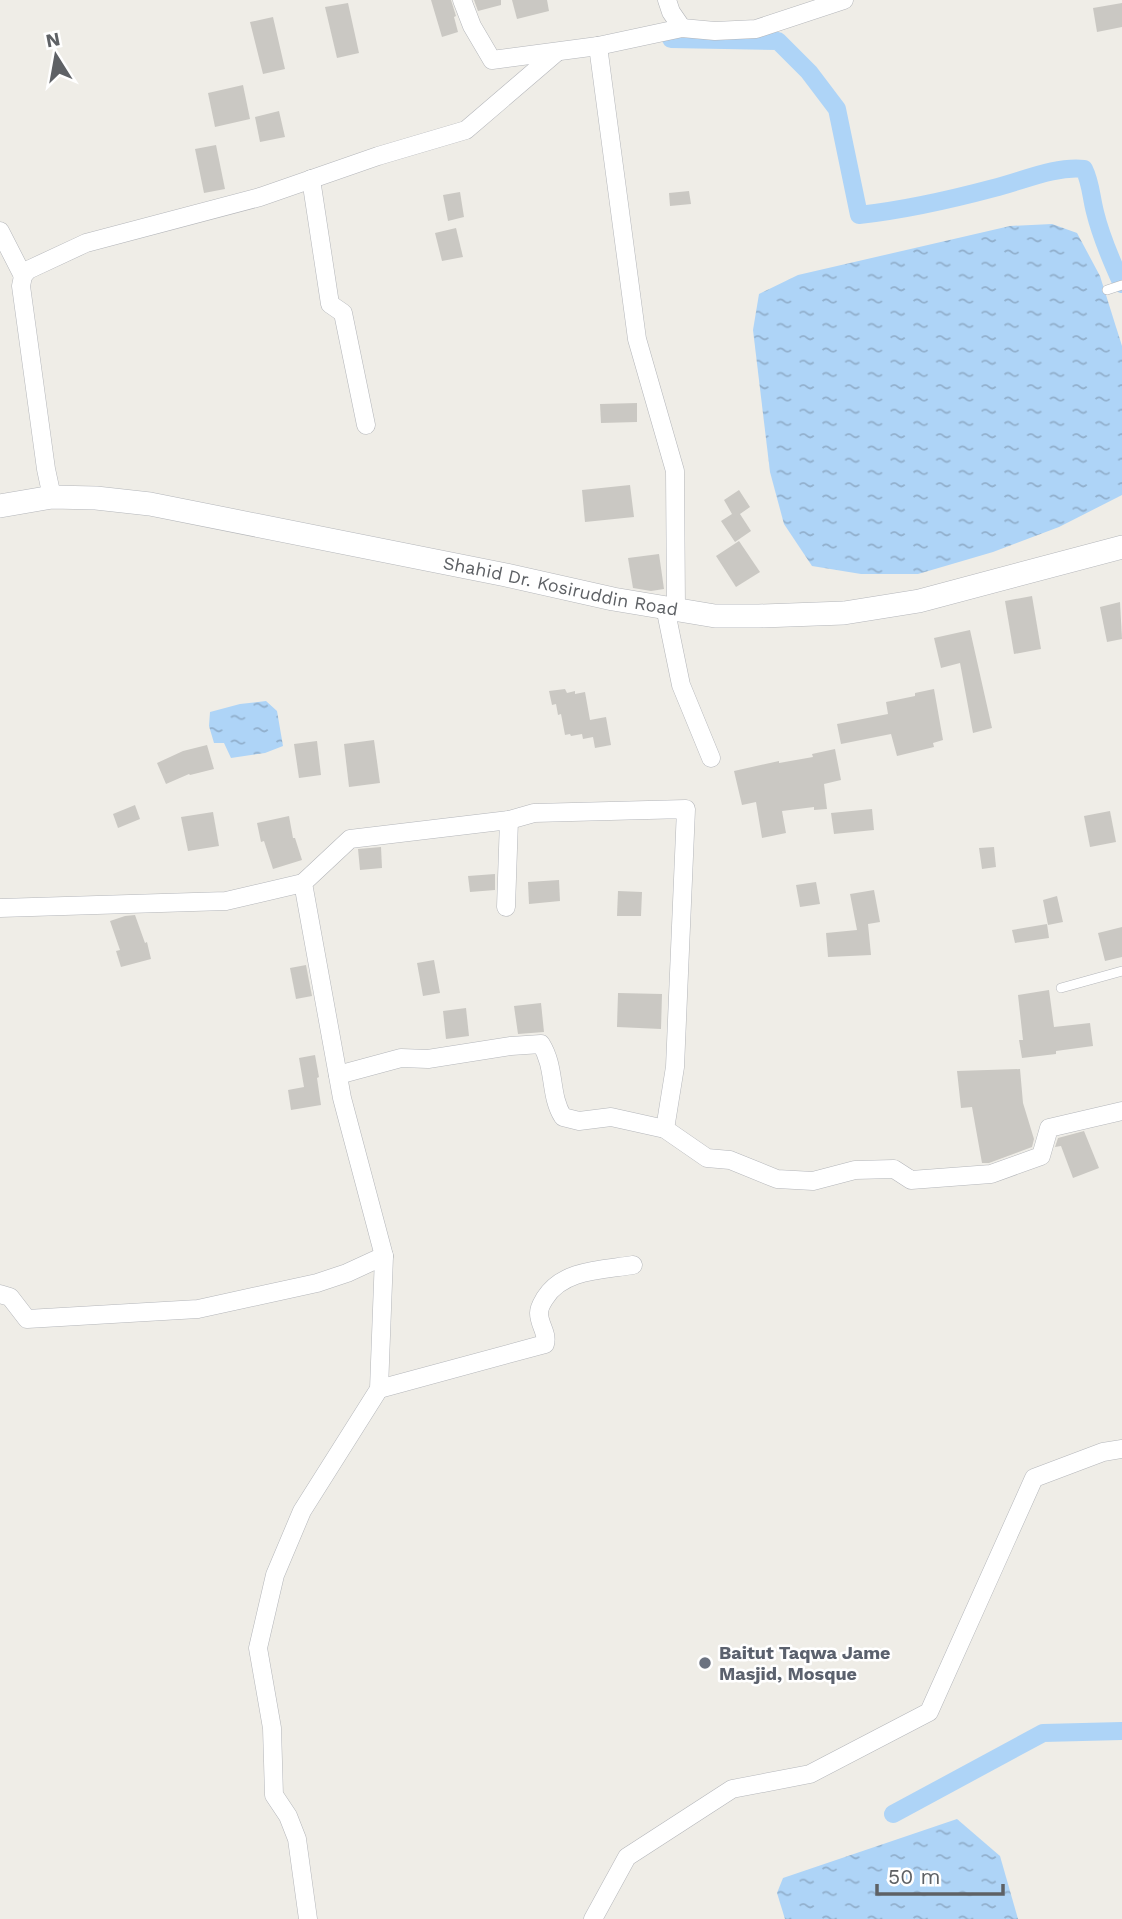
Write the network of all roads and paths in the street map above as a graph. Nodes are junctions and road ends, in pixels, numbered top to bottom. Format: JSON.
{"nodes":[{"id":1,"x":462,"y":0,"type":"edge"},
{"id":2,"x":667,"y":0,"type":"edge"},
{"id":3,"x":844,"y":0,"type":"edge"},
{"id":4,"x":682,"y":28,"type":"junction"},
{"id":5,"x":598,"y":46,"type":"junction"},
{"id":6,"x":557,"y":52,"type":"junction"},
{"id":7,"x":311,"y":179,"type":"junction"},
{"id":8,"x":0,"y":231,"type":"edge"},
{"id":9,"x":23,"y":276,"type":"junction"},
{"id":10,"x":366,"y":425,"type":"dead end"},
{"id":11,"x":52,"y":497,"type":"junction"},
{"id":12,"x":0,"y":506,"type":"edge"},
{"id":13,"x":1122,"y":547,"type":"edge"},
{"id":14,"x":671,"y":608,"type":"junction"},
{"id":15,"x":711,"y":758,"type":"dead end"},
{"id":16,"x":509,"y":820,"type":"junction"},
{"id":17,"x":303,"y":883,"type":"junction"},
{"id":18,"x":506,"y":907,"type":"dead end"},
{"id":19,"x":0,"y":908,"type":"edge"},
{"id":20,"x":1122,"y":971,"type":"edge"},
{"id":21,"x":1061,"y":988,"type":"dead end"},
{"id":22,"x":338,"y":1076,"type":"junction"},
{"id":23,"x":1122,"y":1111,"type":"edge"},
{"id":24,"x":664,"y":1129,"type":"junction"},
{"id":25,"x":384,"y":1256,"type":"junction"},
{"id":26,"x":634,"y":1265,"type":"dead end"},
{"id":27,"x":0,"y":1294,"type":"edge"},
{"id":28,"x":380,"y":1389,"type":"junction"},
{"id":29,"x":1122,"y":1449,"type":"edge"},
{"id":30,"x":308,"y":1919,"type":"edge"},
{"id":31,"x":593,"y":1919,"type":"edge"}],
"edges":[{"from":1,"to":6,"type":"street"},
{"from":2,"to":4,"type":"street"},
{"from":3,"to":4,"type":"street"},
{"from":4,"to":5,"type":"street"},
{"from":5,"to":6,"type":"street"},
{"from":5,"to":14,"type":"street"},
{"from":6,"to":7,"type":"street"},
{"from":7,"to":9,"type":"street"},
{"from":7,"to":10,"type":"street"},
{"from":8,"to":9,"type":"street"},
{"from":9,"to":11,"type":"street"},
{"from":11,"to":12,"type":"street","name":"Shahid Dr. Kosiruddin Road"},
{"from":11,"to":14,"type":"street","name":"Shahid Dr. Kosiruddin Road"},
{"from":13,"to":14,"type":"street","name":"Shahid Dr. Kosiruddin Road"},
{"from":14,"to":15,"type":"street"},
{"from":16,"to":17,"type":"street"},
{"from":16,"to":18,"type":"street"},
{"from":16,"to":24,"type":"street"},
{"from":17,"to":19,"type":"street"},
{"from":17,"to":22,"type":"street"},
{"from":20,"to":21,"type":"lane"},
{"from":22,"to":24,"type":"street"},
{"from":22,"to":25,"type":"street"},
{"from":23,"to":24,"type":"street"},
{"from":25,"to":27,"type":"street"},
{"from":25,"to":28,"type":"street"},
{"from":26,"to":28,"type":"street"},
{"from":28,"to":30,"type":"street"},
{"from":29,"to":31,"type":"street"}]}
